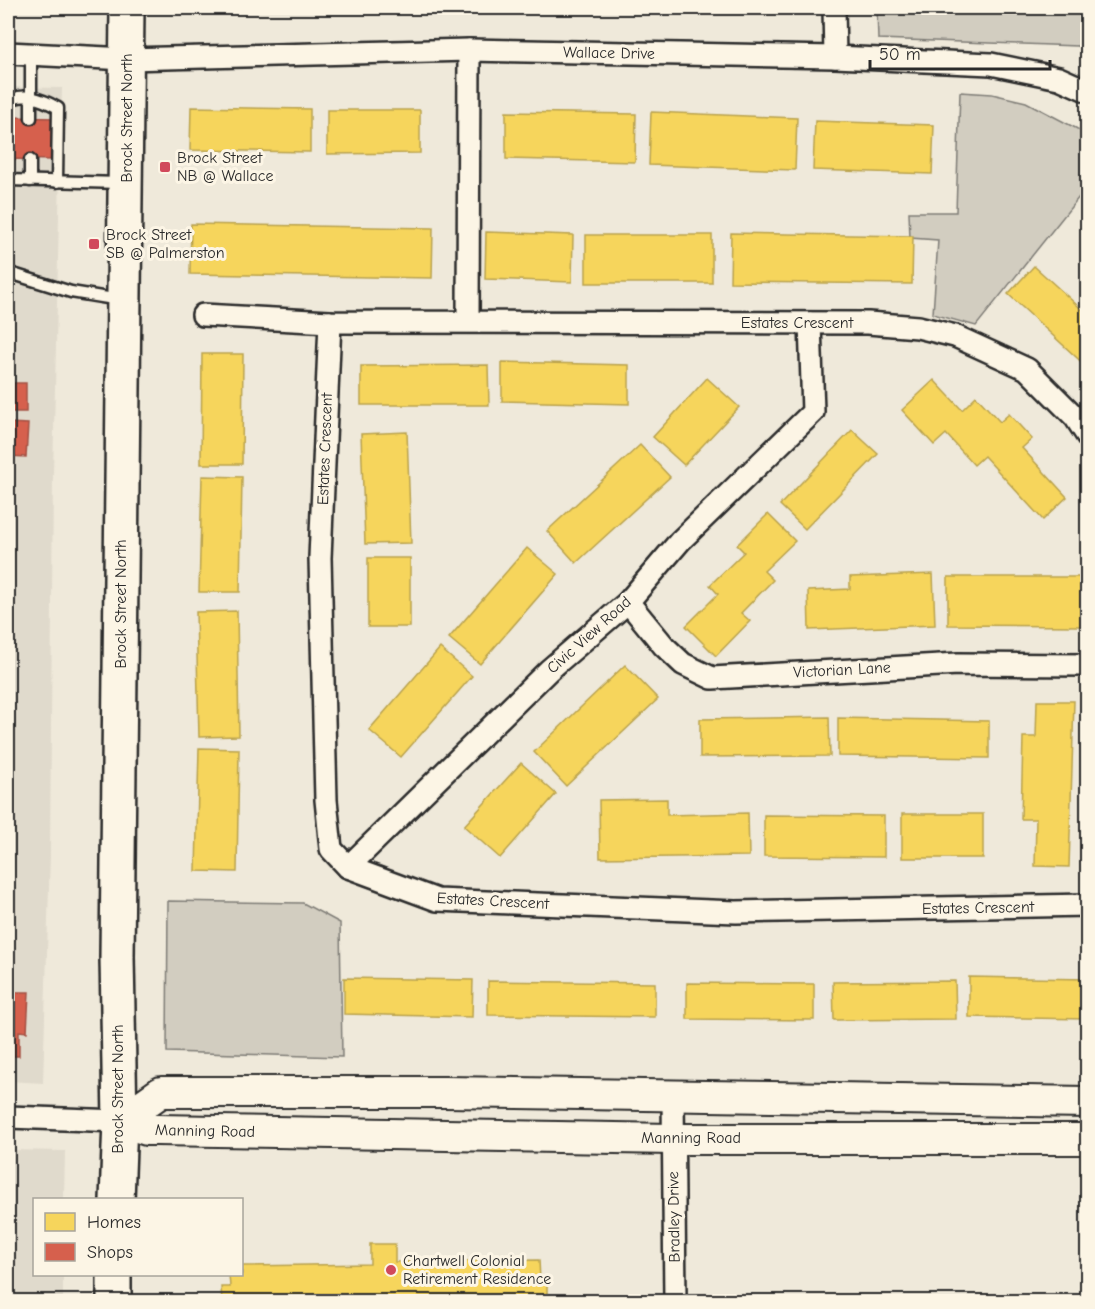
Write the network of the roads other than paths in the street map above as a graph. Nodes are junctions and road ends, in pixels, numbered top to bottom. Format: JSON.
{"nodes":[{"id":1,"x":127,"y":8,"type":"edge"},
{"id":2,"x":834,"y":8,"type":"edge"},
{"id":3,"x":469,"y":50,"type":"junction"},
{"id":4,"x":8,"y":53,"type":"edge"},
{"id":5,"x":31,"y":53,"type":"junction"},
{"id":6,"x":835,"y":57,"type":"junction"},
{"id":7,"x":127,"y":58,"type":"junction"},
{"id":8,"x":1088,"y":91,"type":"edge"},
{"id":9,"x":31,"y":96,"type":"junction"},
{"id":10,"x":8,"y":104,"type":"edge"},
{"id":11,"x":31,"y":118,"type":"dead end"},
{"id":12,"x":30,"y":160,"type":"dead end"},
{"id":13,"x":8,"y":180,"type":"edge"},
{"id":14,"x":30,"y":181,"type":"junction"},
{"id":15,"x":57,"y":182,"type":"junction"},
{"id":16,"x":127,"y":183,"type":"junction"},
{"id":17,"x":8,"y":271,"type":"edge"},
{"id":18,"x":125,"y":301,"type":"junction"},
{"id":19,"x":203,"y":315,"type":"dead end"},
{"id":20,"x":468,"y":321,"type":"junction"},
{"id":21,"x":330,"y":322,"type":"junction"},
{"id":22,"x":810,"y":323,"type":"junction"},
{"id":23,"x":1088,"y":437,"type":"edge"},
{"id":24,"x":628,"y":603,"type":"junction"},
{"id":25,"x":1088,"y":665,"type":"edge"},
{"id":26,"x":348,"y":867,"type":"junction"},
{"id":27,"x":1088,"y":905,"type":"edge"},
{"id":28,"x":673,"y":1096,"type":"junction"},
{"id":29,"x":1088,"y":1102,"type":"edge"},
{"id":30,"x":8,"y":1117,"type":"edge"},
{"id":31,"x":120,"y":1120,"type":"junction"},
{"id":32,"x":672,"y":1139,"type":"junction"},
{"id":33,"x":1088,"y":1139,"type":"edge"},
{"id":34,"x":117,"y":1198,"type":"edge"},
{"id":35,"x":114,"y":1276,"type":"edge"},
{"id":36,"x":114,"y":1302,"type":"edge"},
{"id":37,"x":675,"y":1302,"type":"edge"}],
"edges":[{"from":1,"to":7,"type":"main road","name":"Brock Street North"},
{"from":2,"to":6,"type":"street"},
{"from":3,"to":6,"type":"street","name":"Wallace Drive"},
{"from":3,"to":7,"type":"street","name":"Wallace Drive"},
{"from":3,"to":20,"type":"street"},
{"from":4,"to":5,"type":"street","name":"Wallace Drive"},
{"from":5,"to":7,"type":"street","name":"Wallace Drive"},
{"from":5,"to":9,"type":"lane"},
{"from":6,"to":8,"type":"street","name":"Wallace Drive"},
{"from":7,"to":16,"type":"main road","name":"Brock Street North"},
{"from":9,"to":10,"type":"lane"},
{"from":9,"to":11,"type":"lane"},
{"from":9,"to":15,"type":"lane"},
{"from":12,"to":14,"type":"lane"},
{"from":13,"to":14,"type":"lane"},
{"from":14,"to":15,"type":"lane"},
{"from":15,"to":16,"type":"lane"},
{"from":16,"to":18,"type":"main road","name":"Brock Street North"},
{"from":17,"to":18,"type":"lane"},
{"from":18,"to":31,"type":"main road","name":"Brock Street North"},
{"from":19,"to":21,"type":"street","name":"Estates Crescent"},
{"from":20,"to":21,"type":"street","name":"Estates Crescent"},
{"from":20,"to":22,"type":"street","name":"Estates Crescent"},
{"from":21,"to":26,"type":"street","name":"Estates Crescent"},
{"from":22,"to":23,"type":"street","name":"Estates Crescent"},
{"from":22,"to":24,"type":"street","name":"Civic View Road"},
{"from":24,"to":25,"type":"street","name":"Victorian Lane"},
{"from":24,"to":26,"type":"street","name":"Civic View Road"},
{"from":26,"to":27,"type":"street","name":"Estates Crescent"},
{"from":28,"to":29,"type":"main road","name":"Manning Road"},
{"from":28,"to":31,"type":"main road","name":"Manning Road"},
{"from":28,"to":32,"type":"street","name":"Bradley Drive"},
{"from":30,"to":31,"type":"street"},
{"from":31,"to":32,"type":"main road","name":"Manning Road"},
{"from":31,"to":34,"type":"main road","name":"Brock Street North"},
{"from":32,"to":33,"type":"main road","name":"Manning Road"},
{"from":32,"to":37,"type":"street","name":"Bradley Drive"},
{"from":35,"to":36,"type":"main road"}]}
